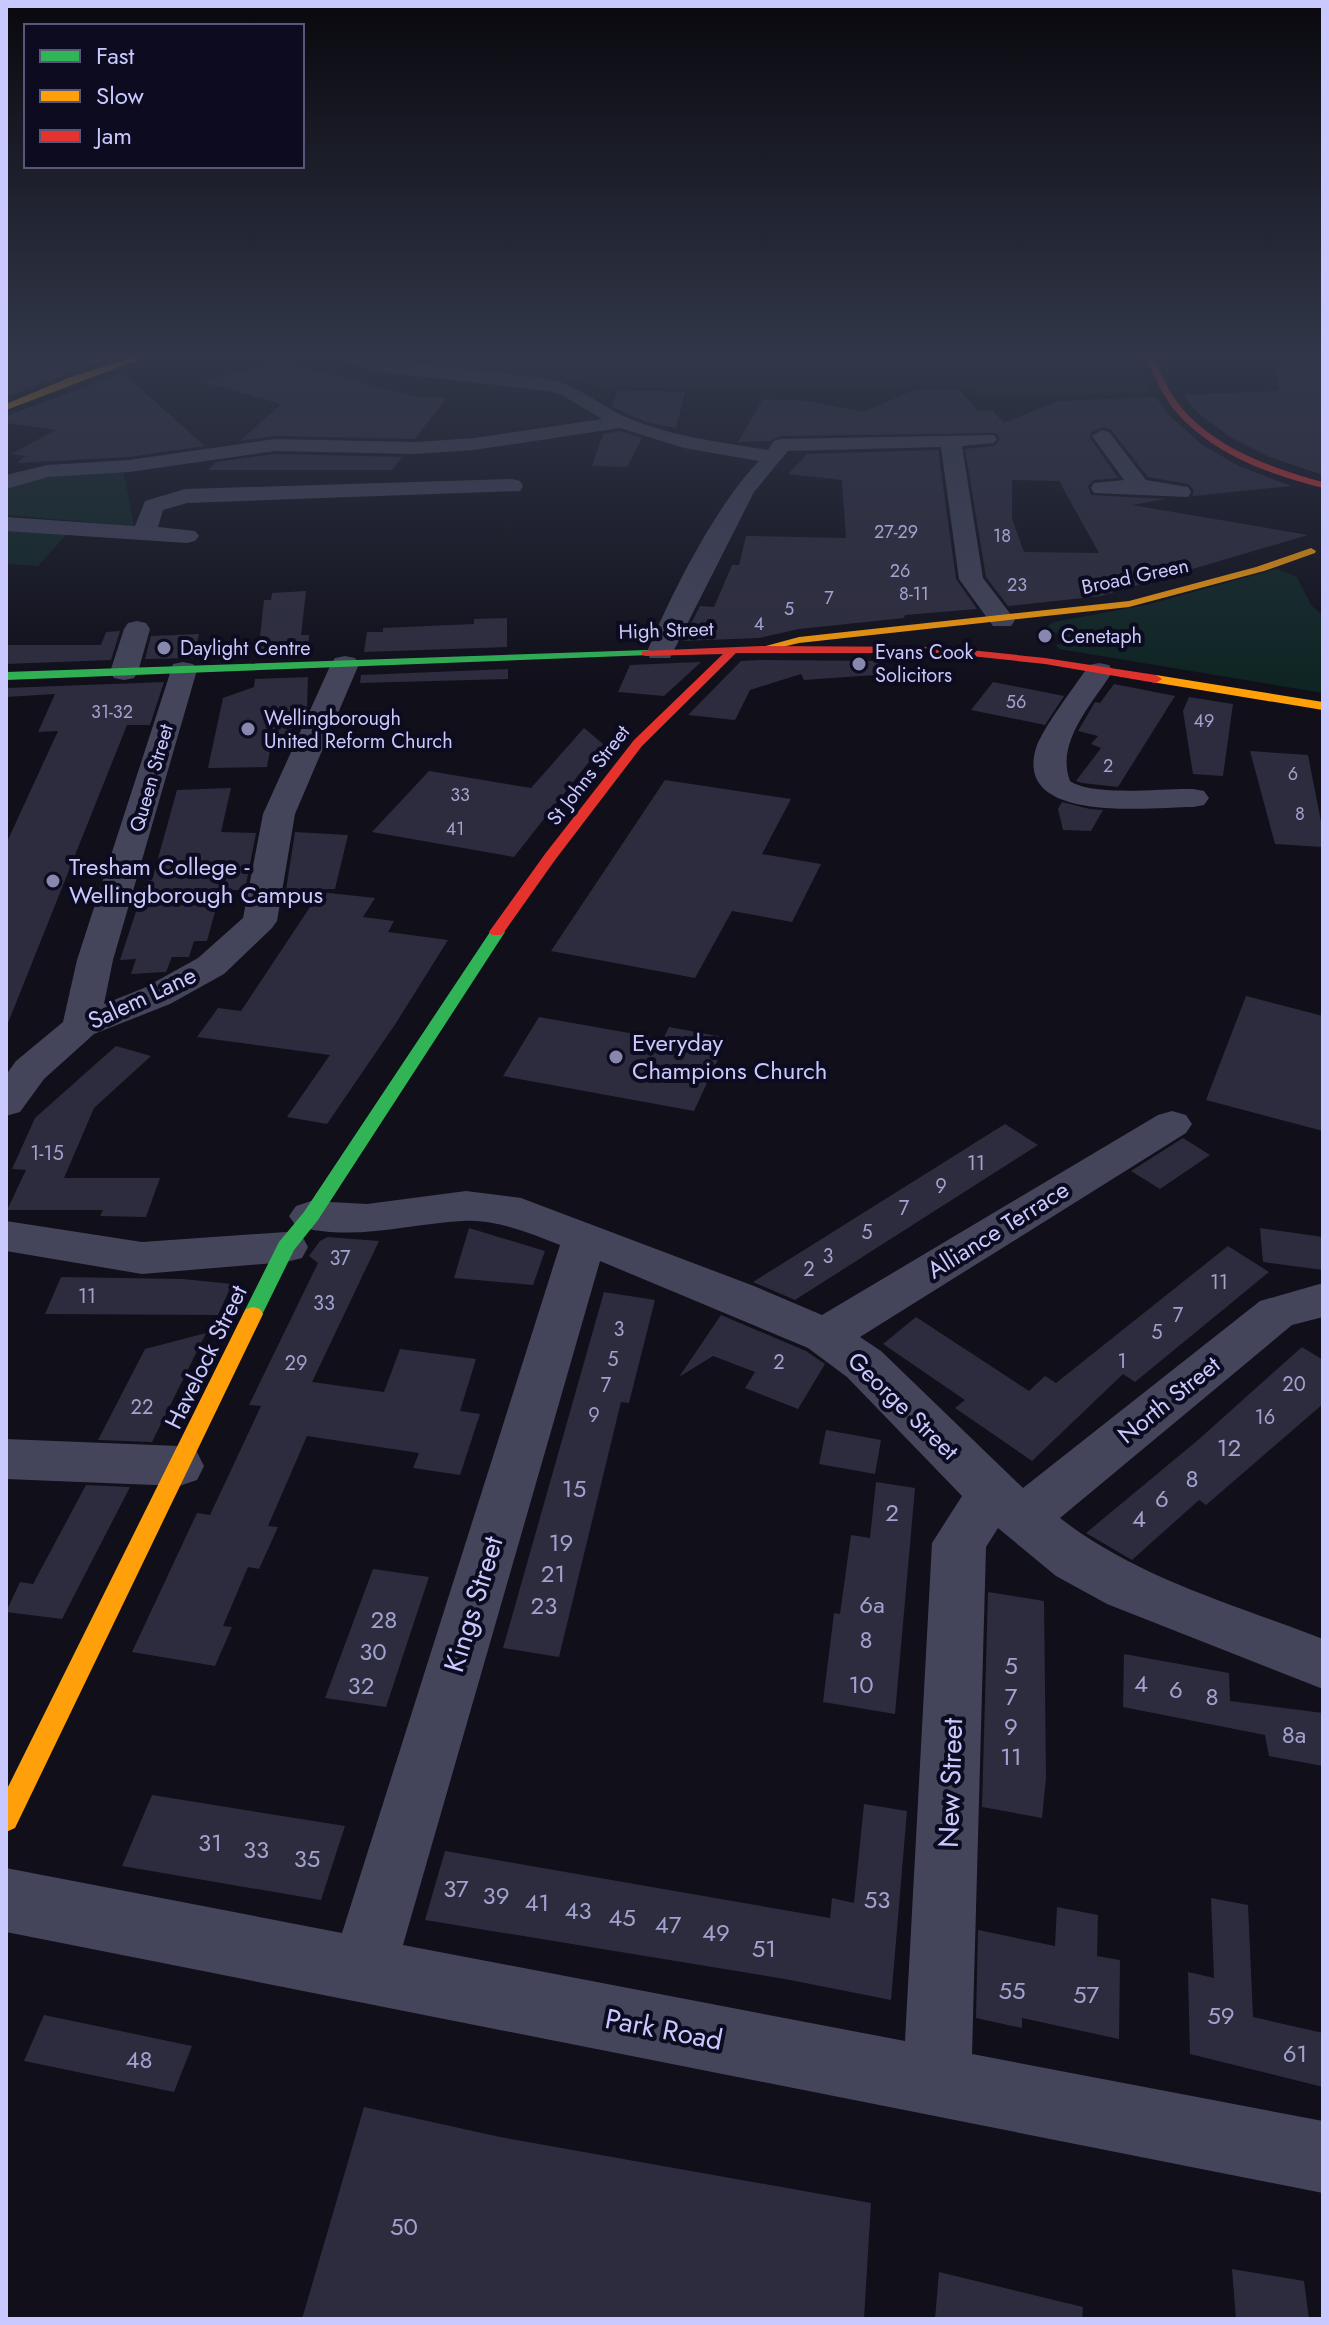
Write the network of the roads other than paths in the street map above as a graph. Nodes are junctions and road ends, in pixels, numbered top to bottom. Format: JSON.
{"nodes":[{"id":1,"x":121,"y":466,"type":"edge"},
{"id":2,"x":764,"y":466,"type":"edge"},
{"id":3,"x":955,"y":466,"type":"edge"},
{"id":4,"x":1125,"y":466,"type":"edge"},
{"id":5,"x":1265,"y":466,"type":"edge"},
{"id":6,"x":1269,"y":466,"type":"edge"},
{"id":7,"x":6,"y":482,"type":"edge"},
{"id":8,"x":1323,"y":485,"type":"edge"},
{"id":9,"x":512,"y":486,"type":"dead end"},
{"id":10,"x":1139,"y":486,"type":"junction"},
{"id":11,"x":1102,"y":488,"type":"dead end"},
{"id":12,"x":1180,"y":492,"type":"dead end"},
{"id":13,"x":1321,"y":500,"type":"edge"},
{"id":14,"x":6,"y":524,"type":"edge"},
{"id":15,"x":144,"y":535,"type":"junction"},
{"id":16,"x":187,"y":536,"type":"dead end"},
{"id":17,"x":1315,"y":554,"type":"edge"},
{"id":18,"x":1010,"y":619,"type":"junction"},
{"id":19,"x":137,"y":629,"type":"dead end"},
{"id":20,"x":761,"y":649,"type":"junction"},
{"id":21,"x":733,"y":650,"type":"junction"},
{"id":22,"x":942,"y":650,"type":"junction"},
{"id":23,"x":660,"y":652,"type":"junction"},
{"id":24,"x":1045,"y":661,"type":"junction"},
{"id":25,"x":345,"y":664,"type":"junction"},
{"id":26,"x":183,"y":670,"type":"junction"},
{"id":27,"x":1099,"y":671,"type":"junction"},
{"id":28,"x":124,"y":672,"type":"junction"},
{"id":29,"x":6,"y":676,"type":"edge"},
{"id":30,"x":1323,"y":706,"type":"edge"},
{"id":31,"x":1193,"y":798,"type":"dead end"},
{"id":32,"x":490,"y":939,"type":"joint"},
{"id":33,"x":81,"y":1026,"type":"junction"},
{"id":34,"x":6,"y":1103,"type":"edge"},
{"id":35,"x":1172,"y":1124,"type":"dead end"},
{"id":36,"x":299,"y":1232,"type":"junction"},
{"id":37,"x":6,"y":1236,"type":"edge"},
{"id":38,"x":584,"y":1238,"type":"junction"},
{"id":39,"x":1323,"y":1300,"type":"edge"},
{"id":40,"x":825,"y":1336,"type":"junction"},
{"id":41,"x":6,"y":1459,"type":"edge"},
{"id":42,"x":179,"y":1466,"type":"junction"},
{"id":43,"x":1008,"y":1506,"type":"junction"},
{"id":44,"x":1323,"y":1664,"type":"edge"},
{"id":45,"x":6,"y":1819,"type":"edge"},
{"id":46,"x":6,"y":1900,"type":"edge"},
{"id":47,"x":363,"y":1970,"type":"junction"},
{"id":48,"x":937,"y":2082,"type":"junction"},
{"id":49,"x":1323,"y":2157,"type":"edge"}],
"edges":[{"from":1,"to":7,"type":"street"},
{"from":2,"to":23,"type":"street"},
{"from":3,"to":18,"type":"street"},
{"from":4,"to":10,"type":"street"},
{"from":5,"to":13,"type":"street"},
{"from":6,"to":8,"type":"street"},
{"from":9,"to":15,"type":"street"},
{"from":10,"to":11,"type":"street"},
{"from":10,"to":12,"type":"street"},
{"from":14,"to":15,"type":"street"},
{"from":15,"to":16,"type":"street"},
{"from":17,"to":18,"type":"street","name":"Broad Green"},
{"from":18,"to":20,"type":"street","name":"Broad Green"},
{"from":18,"to":22,"type":"street","name":"Broad Green"},
{"from":18,"to":24,"type":"street"},
{"from":19,"to":28,"type":"street"},
{"from":20,"to":21,"type":"street","name":"High Street"},
{"from":20,"to":22,"type":"street","name":"High Street"},
{"from":21,"to":23,"type":"street","name":"High Street"},
{"from":21,"to":32,"type":"street","name":"St Johns Street"},
{"from":22,"to":24,"type":"street","name":"High Street"},
{"from":23,"to":25,"type":"street","name":"High Street"},
{"from":24,"to":27,"type":"street","name":"High Street"},
{"from":25,"to":26,"type":"street","name":"High Street"},
{"from":25,"to":33,"type":"street","name":"Salem Lane"},
{"from":26,"to":28,"type":"street","name":"High Street"},
{"from":26,"to":33,"type":"street","name":"Queen Street"},
{"from":27,"to":30,"type":"street","name":"High Street"},
{"from":27,"to":31,"type":"street"},
{"from":28,"to":29,"type":"street","name":"High Street"},
{"from":32,"to":36,"type":"street","name":"Havelock Street"},
{"from":33,"to":34,"type":"street","name":"Salem Lane"},
{"from":35,"to":40,"type":"street","name":"Alliance Terrace"},
{"from":36,"to":37,"type":"street","name":"George Street"},
{"from":36,"to":38,"type":"street","name":"George Street"},
{"from":36,"to":42,"type":"street","name":"Havelock Street"},
{"from":38,"to":40,"type":"street","name":"George Street"},
{"from":38,"to":47,"type":"street","name":"Kings Street"},
{"from":39,"to":43,"type":"street","name":"North Street"},
{"from":40,"to":43,"type":"street","name":"George Street"},
{"from":41,"to":42,"type":"street"},
{"from":42,"to":45,"type":"street","name":"Havelock Street"},
{"from":43,"to":44,"type":"street","name":"George Street"},
{"from":43,"to":48,"type":"street","name":"New Street"},
{"from":46,"to":47,"type":"street","name":"Park Road"},
{"from":47,"to":48,"type":"street","name":"Park Road"},
{"from":48,"to":49,"type":"street","name":"Park Road"}]}
